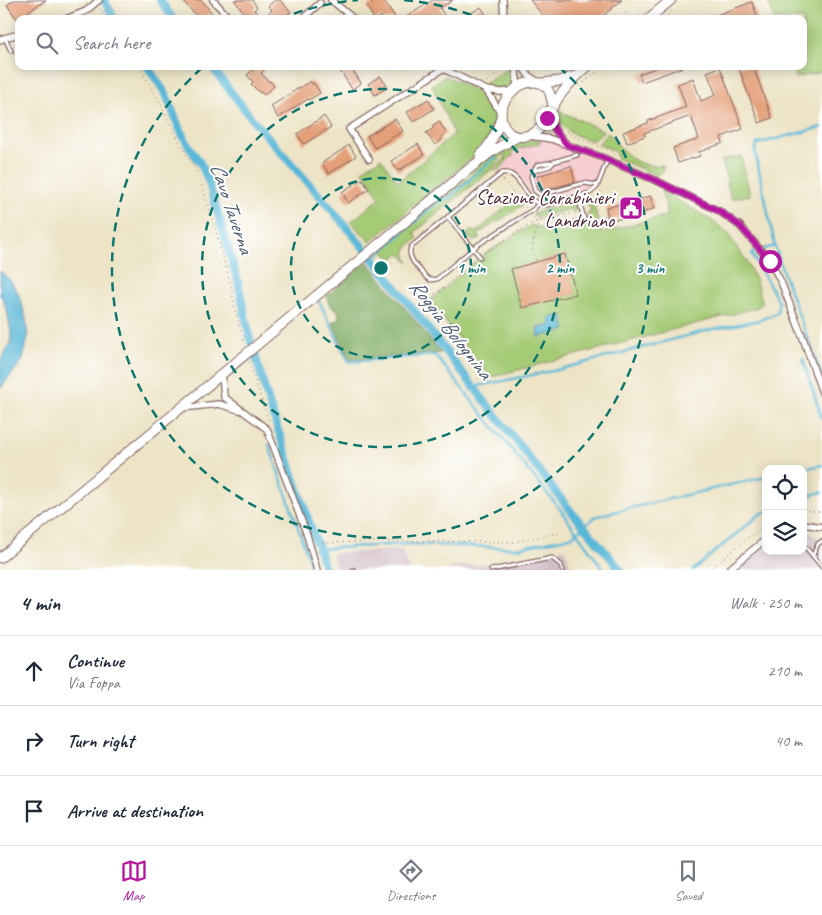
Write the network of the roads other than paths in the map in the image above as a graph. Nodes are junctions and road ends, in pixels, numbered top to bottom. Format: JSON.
{"nodes":[{"id":1,"x":99,"y":0,"type":"edge"},
{"id":2,"x":213,"y":0,"type":"edge"},
{"id":3,"x":331,"y":0,"type":"edge"},
{"id":4,"x":503,"y":0,"type":"edge"},
{"id":5,"x":320,"y":3,"type":"dead end"},
{"id":6,"x":673,"y":4,"type":"edge"},
{"id":7,"x":76,"y":15,"type":"edge"},
{"id":8,"x":226,"y":15,"type":"edge"},
{"id":9,"x":306,"y":15,"type":"edge"},
{"id":10,"x":349,"y":15,"type":"edge"},
{"id":11,"x":504,"y":15,"type":"edge"},
{"id":12,"x":655,"y":15,"type":"edge"},
{"id":13,"x":15,"y":35,"type":"edge"},
{"id":14,"x":2,"y":39,"type":"edge"},
{"id":15,"x":11,"y":51,"type":"dead end"},
{"id":16,"x":439,"y":70,"type":"edge"},
{"id":17,"x":447,"y":70,"type":"edge"},
{"id":18,"x":516,"y":70,"type":"edge"},
{"id":19,"x":525,"y":70,"type":"edge"},
{"id":20,"x":583,"y":70,"type":"edge"},
{"id":21,"x":578,"y":74,"type":"junction"},
{"id":22,"x":540,"y":83,"type":"junction"},
{"id":23,"x":486,"y":90,"type":"junction"},
{"id":24,"x":514,"y":90,"type":"junction"},
{"id":25,"x":551,"y":110,"type":"junction"},
{"id":26,"x":501,"y":115,"type":"junction"},
{"id":27,"x":528,"y":136,"type":"junction"},
{"id":28,"x":517,"y":137,"type":"junction"},
{"id":29,"x":567,"y":145,"type":"junction"},
{"id":30,"x":577,"y":154,"type":"dead end"},
{"id":31,"x":368,"y":159,"type":"dead end"},
{"id":32,"x":610,"y":161,"type":"junction"},
{"id":33,"x":474,"y":164,"type":"junction"},
{"id":34,"x":597,"y":185,"type":"junction"},
{"id":35,"x":578,"y":196,"type":"junction"},
{"id":36,"x":538,"y":204,"type":"junction"},
{"id":37,"x":448,"y":217,"type":"junction"},
{"id":38,"x":584,"y":219,"type":"dead end"},
{"id":39,"x":473,"y":249,"type":"junction"},
{"id":40,"x":480,"y":257,"type":"dead end"},
{"id":41,"x":222,"y":374,"type":"junction"},
{"id":42,"x":822,"y":393,"type":"edge"},
{"id":43,"x":182,"y":408,"type":"junction"},
{"id":44,"x":244,"y":411,"type":"junction"},
{"id":45,"x":807,"y":525,"type":"edge"},
{"id":46,"x":822,"y":527,"type":"edge"},
{"id":47,"x":822,"y":541,"type":"edge"},
{"id":48,"x":762,"y":542,"type":"edge"},
{"id":49,"x":807,"y":548,"type":"edge"},
{"id":50,"x":813,"y":555,"type":"junction"},
{"id":51,"x":0,"y":558,"type":"edge"},
{"id":52,"x":822,"y":567,"type":"edge"},
{"id":53,"x":317,"y":570,"type":"edge"},
{"id":54,"x":491,"y":570,"type":"edge"},
{"id":55,"x":562,"y":570,"type":"edge"},
{"id":56,"x":728,"y":570,"type":"edge"}],
"edges":[{"from":1,"to":7,"type":"street"},
{"from":2,"to":8,"type":"street"},
{"from":3,"to":10,"type":"street"},
{"from":4,"to":11,"type":"street"},
{"from":5,"to":9,"type":"street"},
{"from":6,"to":12,"type":"main road"},
{"from":13,"to":14,"type":"street"},
{"from":14,"to":15,"type":"lane"},
{"from":16,"to":31,"type":"street"},
{"from":17,"to":23,"type":"street"},
{"from":18,"to":24,"type":"street"},
{"from":19,"to":22,"type":"street"},
{"from":20,"to":21,"type":"main road"},
{"from":21,"to":22,"type":"main road"},
{"from":21,"to":25,"type":"main road"},
{"from":22,"to":24,"type":"main road"},
{"from":22,"to":25,"type":"main road"},
{"from":23,"to":24,"type":"street"},
{"from":23,"to":26,"type":"street"},
{"from":24,"to":26,"type":"main road"},
{"from":25,"to":27,"type":"main road"},
{"from":25,"to":29,"type":"street"},
{"from":26,"to":28,"type":"main road"},
{"from":26,"to":33,"type":"main road"},
{"from":27,"to":28,"type":"main road"},
{"from":27,"to":29,"type":"street"},
{"from":28,"to":33,"type":"main road"},
{"from":29,"to":32,"type":"street"},
{"from":30,"to":34,"type":"lane"},
{"from":32,"to":34,"type":"lane"},
{"from":32,"to":42,"type":"street"},
{"from":33,"to":41,"type":"main road"},
{"from":34,"to":35,"type":"lane"},
{"from":35,"to":36,"type":"lane"},
{"from":35,"to":38,"type":"lane"},
{"from":36,"to":37,"type":"lane"},
{"from":36,"to":39,"type":"lane"},
{"from":37,"to":39,"type":"lane"},
{"from":37,"to":39,"type":"lane"},
{"from":39,"to":40,"type":"lane"},
{"from":41,"to":43,"type":"main road"},
{"from":41,"to":44,"type":"street"},
{"from":43,"to":44,"type":"street"},
{"from":43,"to":51,"type":"main road"},
{"from":44,"to":53,"type":"street"},
{"from":45,"to":46,"type":"street"},
{"from":47,"to":50,"type":"lane"},
{"from":48,"to":56,"type":"street"},
{"from":49,"to":50,"type":"lane"},
{"from":50,"to":52,"type":"lane"},
{"from":54,"to":55,"type":"lane"}]}
